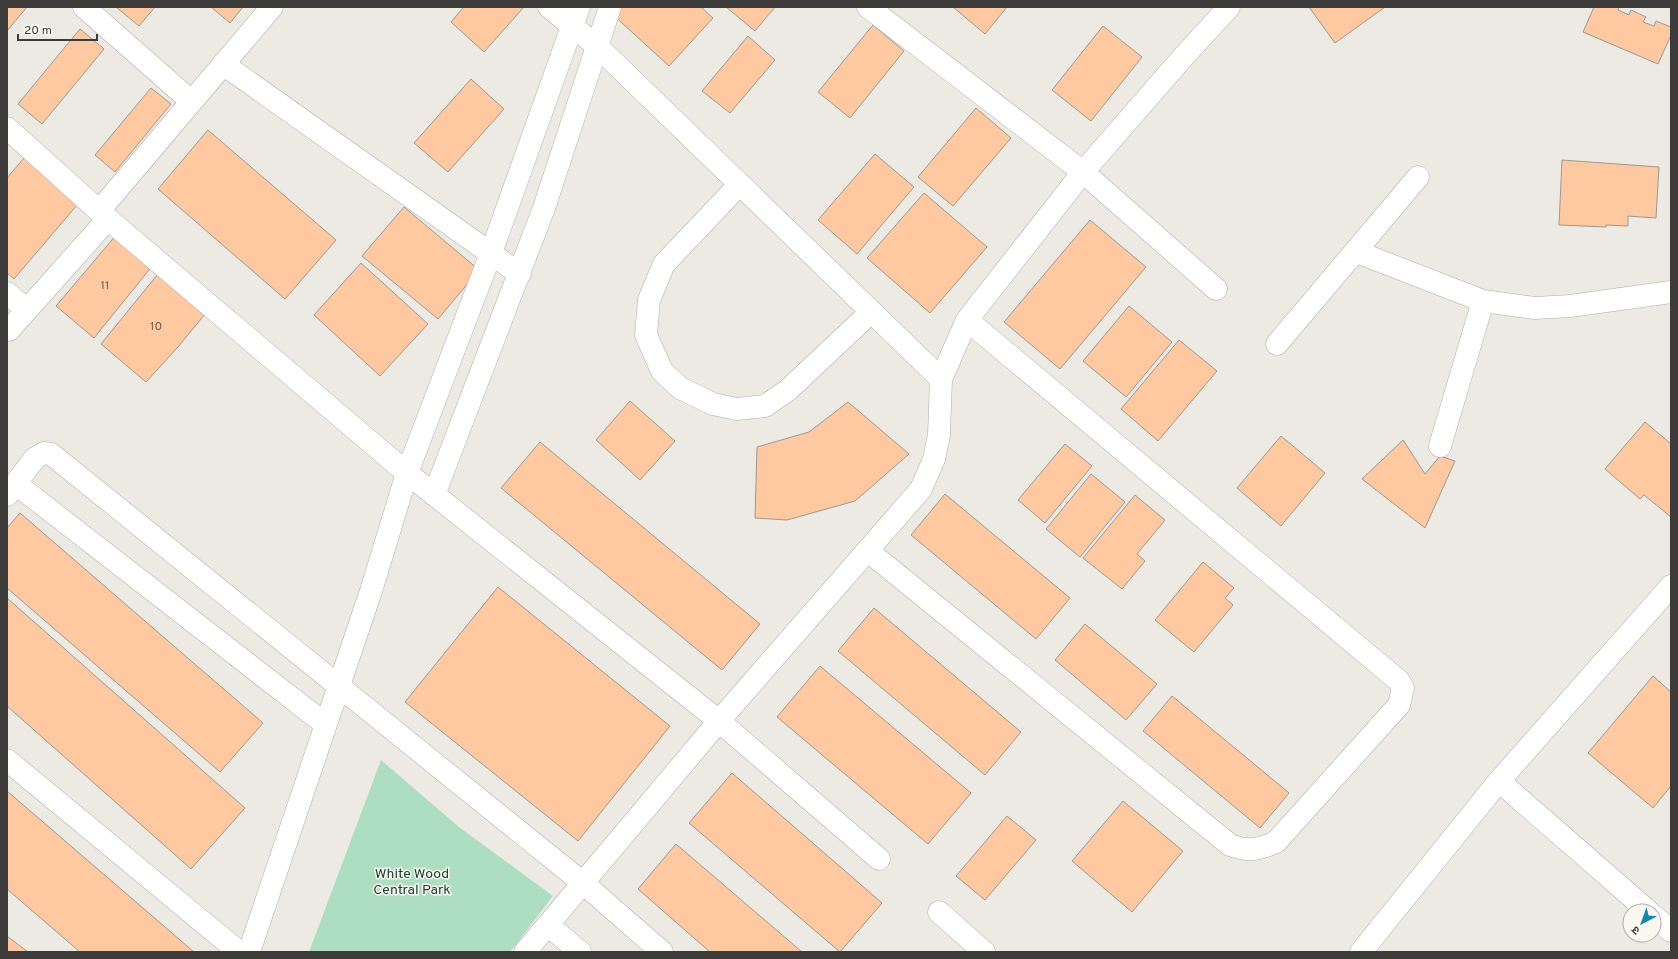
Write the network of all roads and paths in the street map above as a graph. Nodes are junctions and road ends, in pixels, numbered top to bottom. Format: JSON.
{"nodes":[{"id":1,"x":84,"y":7,"type":"edge"},
{"id":2,"x":272,"y":7,"type":"edge"},
{"id":3,"x":549,"y":7,"type":"edge"},
{"id":4,"x":610,"y":7,"type":"edge"},
{"id":5,"x":868,"y":7,"type":"edge"},
{"id":6,"x":1229,"y":7,"type":"edge"},
{"id":7,"x":576,"y":17,"type":"edge"},
{"id":8,"x":598,"y":47,"type":"junction"},
{"id":9,"x":224,"y":64,"type":"junction"},
{"id":10,"x":191,"y":101,"type":"junction"},
{"id":11,"x":9,"y":134,"type":"edge"},
{"id":12,"x":1083,"y":172,"type":"junction"},
{"id":13,"x":1418,"y":177,"type":"dead end"},
{"id":14,"x":740,"y":184,"type":"junction"},
{"id":15,"x":104,"y":215,"type":"junction"},
{"id":16,"x":1357,"y":252,"type":"junction"},
{"id":17,"x":491,"y":253,"type":"junction"},
{"id":18,"x":520,"y":274,"type":"junction"},
{"id":19,"x":1216,"y":289,"type":"dead end"},
{"id":20,"x":1671,"y":292,"type":"edge"},
{"id":21,"x":7,"y":293,"type":"edge"},
{"id":22,"x":1483,"y":301,"type":"junction"},
{"id":23,"x":27,"y":310,"type":"junction"},
{"id":24,"x":872,"y":312,"type":"junction"},
{"id":25,"x":967,"y":320,"type":"junction"},
{"id":26,"x":9,"y":330,"type":"dead end"},
{"id":27,"x":1277,"y":344,"type":"dead end"},
{"id":28,"x":941,"y":378,"type":"junction"},
{"id":29,"x":1440,"y":446,"type":"dead end"},
{"id":30,"x":407,"y":473,"type":"junction"},
{"id":31,"x":11,"y":489,"type":"edge"},
{"id":32,"x":434,"y":495,"type":"junction"},
{"id":33,"x":868,"y":551,"type":"junction"},
{"id":34,"x":1671,"y":586,"type":"edge"},
{"id":35,"x":338,"y":685,"type":"junction"},
{"id":36,"x":719,"y":721,"type":"junction"},
{"id":37,"x":325,"y":724,"type":"junction"},
{"id":38,"x":7,"y":760,"type":"edge"},
{"id":39,"x":1499,"y":781,"type":"junction"},
{"id":40,"x":879,"y":859,"type":"dead end"},
{"id":41,"x":583,"y":883,"type":"junction"},
{"id":42,"x":1639,"y":903,"type":"edge"},
{"id":43,"x":939,"y":912,"type":"dead end"},
{"id":44,"x":1662,"y":923,"type":"edge"},
{"id":45,"x":548,"y":925,"type":"junction"},
{"id":46,"x":1671,"y":931,"type":"edge"},
{"id":47,"x":239,"y":952,"type":"edge"},
{"id":48,"x":249,"y":952,"type":"edge"},
{"id":49,"x":525,"y":952,"type":"edge"},
{"id":50,"x":580,"y":952,"type":"edge"},
{"id":51,"x":662,"y":952,"type":"edge"},
{"id":52,"x":984,"y":952,"type":"edge"},
{"id":53,"x":1361,"y":952,"type":"edge"}],
"edges":[{"from":1,"to":10,"type":"street"},
{"from":2,"to":9,"type":"street"},
{"from":3,"to":7,"type":"street"},
{"from":4,"to":8,"type":"street"},
{"from":5,"to":12,"type":"street"},
{"from":6,"to":12,"type":"street"},
{"from":7,"to":8,"type":"street"},
{"from":7,"to":17,"type":"street"},
{"from":8,"to":14,"type":"street"},
{"from":8,"to":18,"type":"street"},
{"from":9,"to":10,"type":"street"},
{"from":9,"to":17,"type":"street"},
{"from":10,"to":15,"type":"street"},
{"from":11,"to":15,"type":"street"},
{"from":12,"to":19,"type":"street"},
{"from":12,"to":25,"type":"street"},
{"from":13,"to":16,"type":"street"},
{"from":14,"to":24,"type":"street"},
{"from":14,"to":24,"type":"street"},
{"from":15,"to":23,"type":"street"},
{"from":15,"to":30,"type":"street"},
{"from":16,"to":22,"type":"street"},
{"from":16,"to":27,"type":"street"},
{"from":17,"to":18,"type":"street"},
{"from":17,"to":30,"type":"street"},
{"from":18,"to":32,"type":"street"},
{"from":20,"to":22,"type":"street"},
{"from":21,"to":23,"type":"street"},
{"from":22,"to":29,"type":"street"},
{"from":23,"to":26,"type":"street"},
{"from":24,"to":28,"type":"street"},
{"from":25,"to":28,"type":"street"},
{"from":25,"to":33,"type":"street"},
{"from":28,"to":33,"type":"street"},
{"from":30,"to":32,"type":"street"},
{"from":30,"to":35,"type":"street"},
{"from":31,"to":35,"type":"street"},
{"from":31,"to":37,"type":"street"},
{"from":32,"to":36,"type":"street"},
{"from":33,"to":36,"type":"street"},
{"from":34,"to":39,"type":"street"},
{"from":35,"to":37,"type":"street"},
{"from":35,"to":41,"type":"street"},
{"from":36,"to":40,"type":"street"},
{"from":36,"to":41,"type":"street"},
{"from":37,"to":48,"type":"street"},
{"from":38,"to":47,"type":"street"},
{"from":39,"to":42,"type":"street"},
{"from":39,"to":53,"type":"street"},
{"from":41,"to":45,"type":"street"},
{"from":41,"to":51,"type":"street"},
{"from":43,"to":52,"type":"street"},
{"from":44,"to":46,"type":"street"},
{"from":45,"to":49,"type":"street"},
{"from":45,"to":50,"type":"street"}]}
